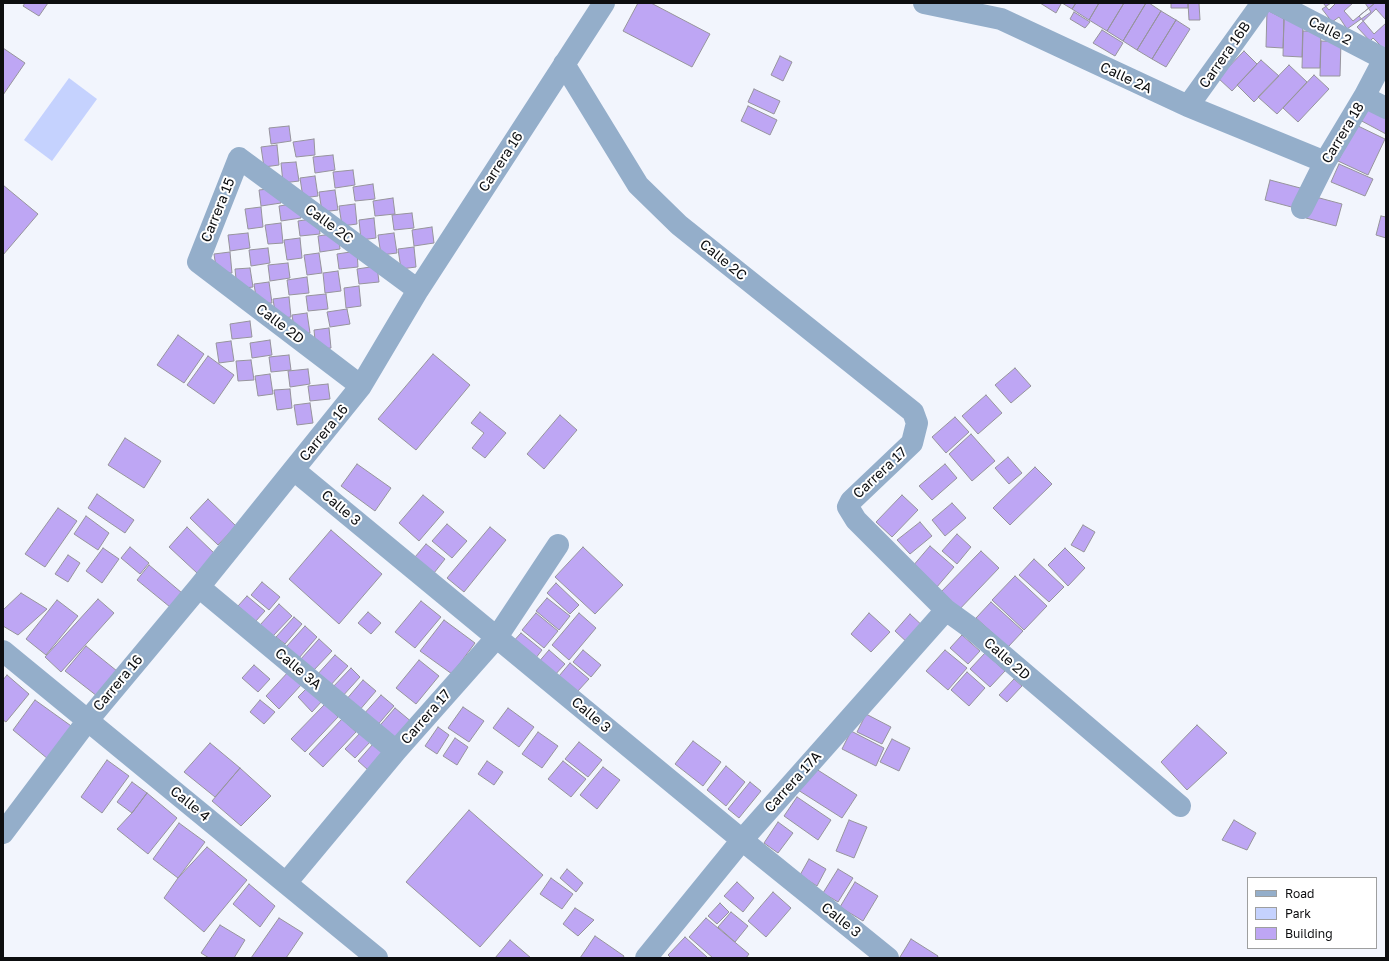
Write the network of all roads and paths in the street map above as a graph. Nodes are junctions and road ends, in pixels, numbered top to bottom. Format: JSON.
{"nodes":[{"id":1,"x":604,"y":3,"type":"edge"},
{"id":2,"x":1262,"y":3,"type":"edge"},
{"id":3,"x":1276,"y":3,"type":"edge"},
{"id":4,"x":939,"y":4,"type":"edge"},
{"id":5,"x":1384,"y":59,"type":"joint"},
{"id":6,"x":564,"y":64,"type":"junction"},
{"id":7,"x":1364,"y":97,"type":"junction"},
{"id":8,"x":1188,"y":106,"type":"junction"},
{"id":9,"x":1386,"y":108,"type":"edge"},
{"id":10,"x":239,"y":158,"type":"joint"},
{"id":11,"x":1325,"y":162,"type":"junction"},
{"id":12,"x":1302,"y":208,"type":"dead end"},
{"id":13,"x":198,"y":262,"type":"joint"},
{"id":14,"x":418,"y":290,"type":"junction"},
{"id":15,"x":361,"y":386,"type":"junction"},
{"id":16,"x":918,"y":423,"type":"joint"},
{"id":17,"x":294,"y":470,"type":"junction"},
{"id":18,"x":851,"y":501,"type":"joint"},
{"id":19,"x":558,"y":545,"type":"dead end"},
{"id":20,"x":199,"y":587,"type":"junction"},
{"id":21,"x":946,"y":610,"type":"junction"},
{"id":22,"x":497,"y":637,"type":"junction"},
{"id":23,"x":3,"y":651,"type":"edge"},
{"id":24,"x":88,"y":720,"type":"junction"},
{"id":25,"x":396,"y":751,"type":"junction"},
{"id":26,"x":1180,"y":806,"type":"dead end"},
{"id":27,"x":3,"y":833,"type":"edge"},
{"id":28,"x":742,"y":840,"type":"junction"},
{"id":29,"x":286,"y":883,"type":"junction"},
{"id":30,"x":376,"y":958,"type":"edge"},
{"id":31,"x":646,"y":958,"type":"edge"},
{"id":32,"x":888,"y":958,"type":"edge"}],
"edges":[{"from":1,"to":6,"type":"street","name":"Carrera 16"},
{"from":2,"to":8,"type":"street","name":"Carrera 16B"},
{"from":3,"to":5,"type":"street","name":"Calle 2"},
{"from":4,"to":8,"type":"street","name":"Calle 2A"},
{"from":5,"to":7,"type":"street","name":"Carrera 18"},
{"from":6,"to":14,"type":"street","name":"Carrera 16"},
{"from":6,"to":16,"type":"street","name":"Calle 2C"},
{"from":7,"to":9,"type":"street"},
{"from":7,"to":11,"type":"street","name":"Carrera 18"},
{"from":8,"to":11,"type":"street","name":"Calle 2A"},
{"from":10,"to":13,"type":"street","name":"Carrera 15"},
{"from":10,"to":14,"type":"street","name":"Calle 2C"},
{"from":11,"to":12,"type":"street","name":"Carrera 18"},
{"from":13,"to":15,"type":"street","name":"Calle 2D"},
{"from":14,"to":15,"type":"street","name":"Carrera 16"},
{"from":15,"to":17,"type":"street","name":"Carrera 16"},
{"from":16,"to":18,"type":"street","name":"Carrera 17"},
{"from":17,"to":20,"type":"street","name":"Carrera 16"},
{"from":17,"to":22,"type":"street","name":"Calle 3"},
{"from":18,"to":21,"type":"street","name":"Calle 2D"},
{"from":19,"to":22,"type":"street","name":"Carrera 17"},
{"from":20,"to":24,"type":"street","name":"Carrera 16"},
{"from":20,"to":25,"type":"street","name":"Calle 3A"},
{"from":21,"to":26,"type":"street","name":"Calle 2D"},
{"from":21,"to":28,"type":"street","name":"Carrera 17A"},
{"from":22,"to":25,"type":"street","name":"Carrera 17"},
{"from":22,"to":28,"type":"street","name":"Calle 3"},
{"from":23,"to":24,"type":"street","name":"Calle 4"},
{"from":24,"to":27,"type":"street","name":"Carrera 16"},
{"from":24,"to":29,"type":"street","name":"Calle 4"},
{"from":25,"to":29,"type":"street","name":"Carrera 17"},
{"from":28,"to":31,"type":"street","name":"Carrera 17A"},
{"from":28,"to":32,"type":"street","name":"Calle 3"},
{"from":29,"to":30,"type":"street","name":"Calle 4"}]}
